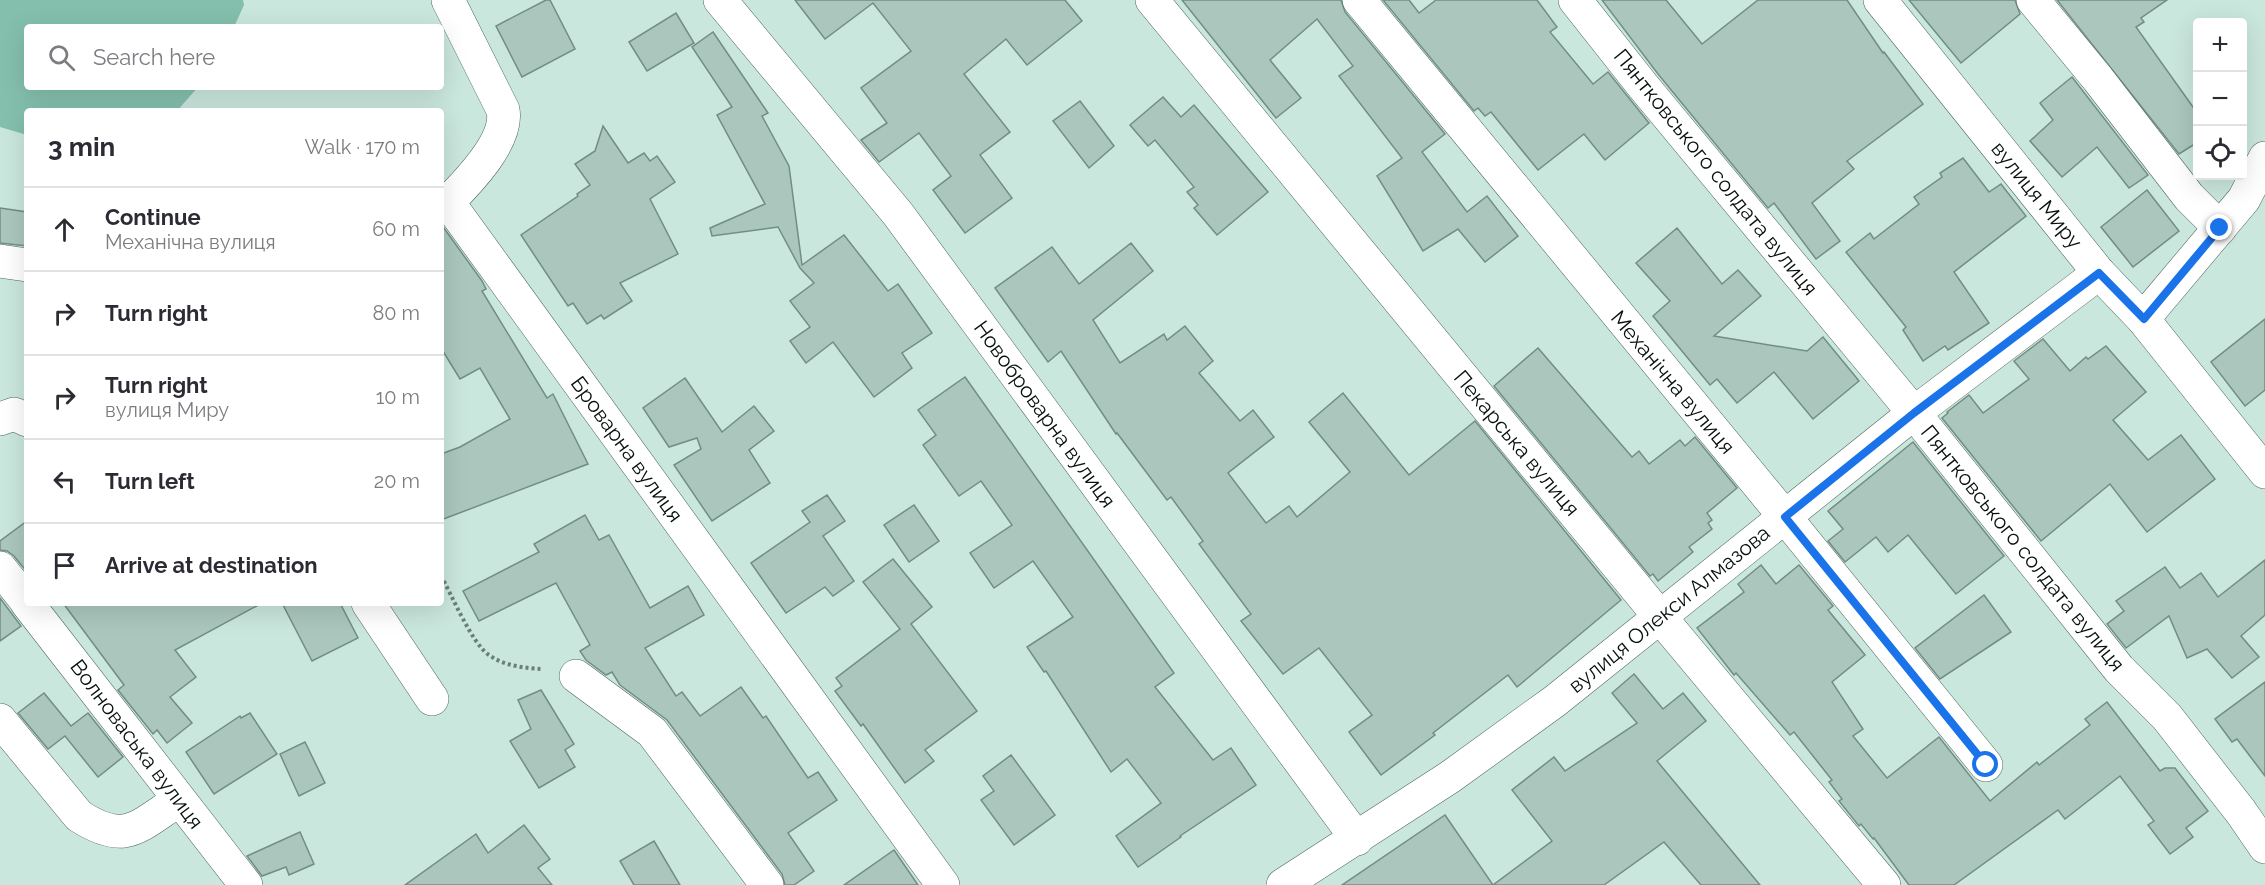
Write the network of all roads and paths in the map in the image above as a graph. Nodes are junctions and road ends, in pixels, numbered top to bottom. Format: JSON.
{"nodes":[{"id":1,"x":448,"y":0,"type":"edge"},
{"id":2,"x":720,"y":0,"type":"edge"},
{"id":3,"x":1152,"y":0,"type":"edge"},
{"id":4,"x":1359,"y":0,"type":"edge"},
{"id":5,"x":1575,"y":0,"type":"edge"},
{"id":6,"x":1880,"y":0,"type":"edge"},
{"id":7,"x":2033,"y":0,"type":"edge"},
{"id":8,"x":2265,"y":158,"type":"edge"},
{"id":9,"x":445,"y":204,"type":"edge"},
{"id":10,"x":2220,"y":228,"type":"junction"},
{"id":11,"x":0,"y":261,"type":"edge"},
{"id":12,"x":24,"y":265,"type":"edge"},
{"id":13,"x":2099,"y":273,"type":"junction"},
{"id":14,"x":2144,"y":319,"type":"junction"},
{"id":15,"x":1914,"y":413,"type":"junction"},
{"id":16,"x":0,"y":419,"type":"edge"},
{"id":17,"x":24,"y":419,"type":"edge"},
{"id":18,"x":2265,"y":472,"type":"edge"},
{"id":19,"x":1785,"y":517,"type":"junction"},
{"id":20,"x":0,"y":568,"type":"edge"},
{"id":21,"x":444,"y":582,"type":"edge"},
{"id":22,"x":24,"y":599,"type":"edge"},
{"id":23,"x":29,"y":606,"type":"edge"},
{"id":24,"x":380,"y":607,"type":"edge"},
{"id":25,"x":1660,"y":617,"type":"junction"},
{"id":26,"x":576,"y":676,"type":"joint"},
{"id":27,"x":432,"y":699,"type":"dead end"},
{"id":28,"x":0,"y":720,"type":"edge"},
{"id":29,"x":1986,"y":765,"type":"dead end"},
{"id":30,"x":179,"y":800,"type":"junction"},
{"id":31,"x":1357,"y":839,"type":"junction"},
{"id":32,"x":2265,"y":847,"type":"edge"},
{"id":33,"x":246,"y":885,"type":"edge"},
{"id":34,"x":767,"y":885,"type":"edge"},
{"id":35,"x":943,"y":885,"type":"edge"},
{"id":36,"x":1283,"y":885,"type":"edge"},
{"id":37,"x":1884,"y":885,"type":"edge"}],
"edges":[{"from":1,"to":9,"type":"street","name":"Броварна вулиця"},
{"from":2,"to":31,"type":"street","name":"Новоброварна вулиця"},
{"from":3,"to":25,"type":"street","name":"Пекарська вулиця"},
{"from":4,"to":19,"type":"street","name":"Механічна вулиця"},
{"from":5,"to":15,"type":"street","name":"Пянтковського солдата вулиця"},
{"from":6,"to":13,"type":"street","name":"вулиця Миру"},
{"from":7,"to":10,"type":"street"},
{"from":8,"to":10,"type":"street"},
{"from":9,"to":35,"type":"street","name":"Броварна вулиця"},
{"from":10,"to":14,"type":"street"},
{"from":11,"to":12,"type":"street"},
{"from":13,"to":14,"type":"street","name":"вулиця Миру"},
{"from":13,"to":15,"type":"street","name":"вулиця Олекси Алмазова"},
{"from":14,"to":18,"type":"street","name":"вулиця Миру"},
{"from":15,"to":19,"type":"street","name":"вулиця Олекси Алмазова"},
{"from":15,"to":32,"type":"street","name":"Пянтковського солдата вулиця"},
{"from":16,"to":17,"type":"street"},
{"from":19,"to":25,"type":"street","name":"вулиця Олекси Алмазова"},
{"from":19,"to":29,"type":"street","name":"Механічна вулиця"},
{"from":20,"to":22,"type":"street","name":"Волноваська вулиця"},
{"from":21,"to":26,"type":"path"},
{"from":23,"to":30,"type":"street","name":"Волноваська вулиця"},
{"from":24,"to":27,"type":"street"},
{"from":25,"to":31,"type":"street","name":"вулиця Олекси Алмазова"},
{"from":25,"to":37,"type":"street","name":"Пекарська вулиця"},
{"from":26,"to":34,"type":"street"},
{"from":28,"to":30,"type":"street"},
{"from":30,"to":33,"type":"street","name":"Волноваська вулиця"},
{"from":31,"to":36,"type":"street","name":"вулиця Олекси Алмазова"}]}
